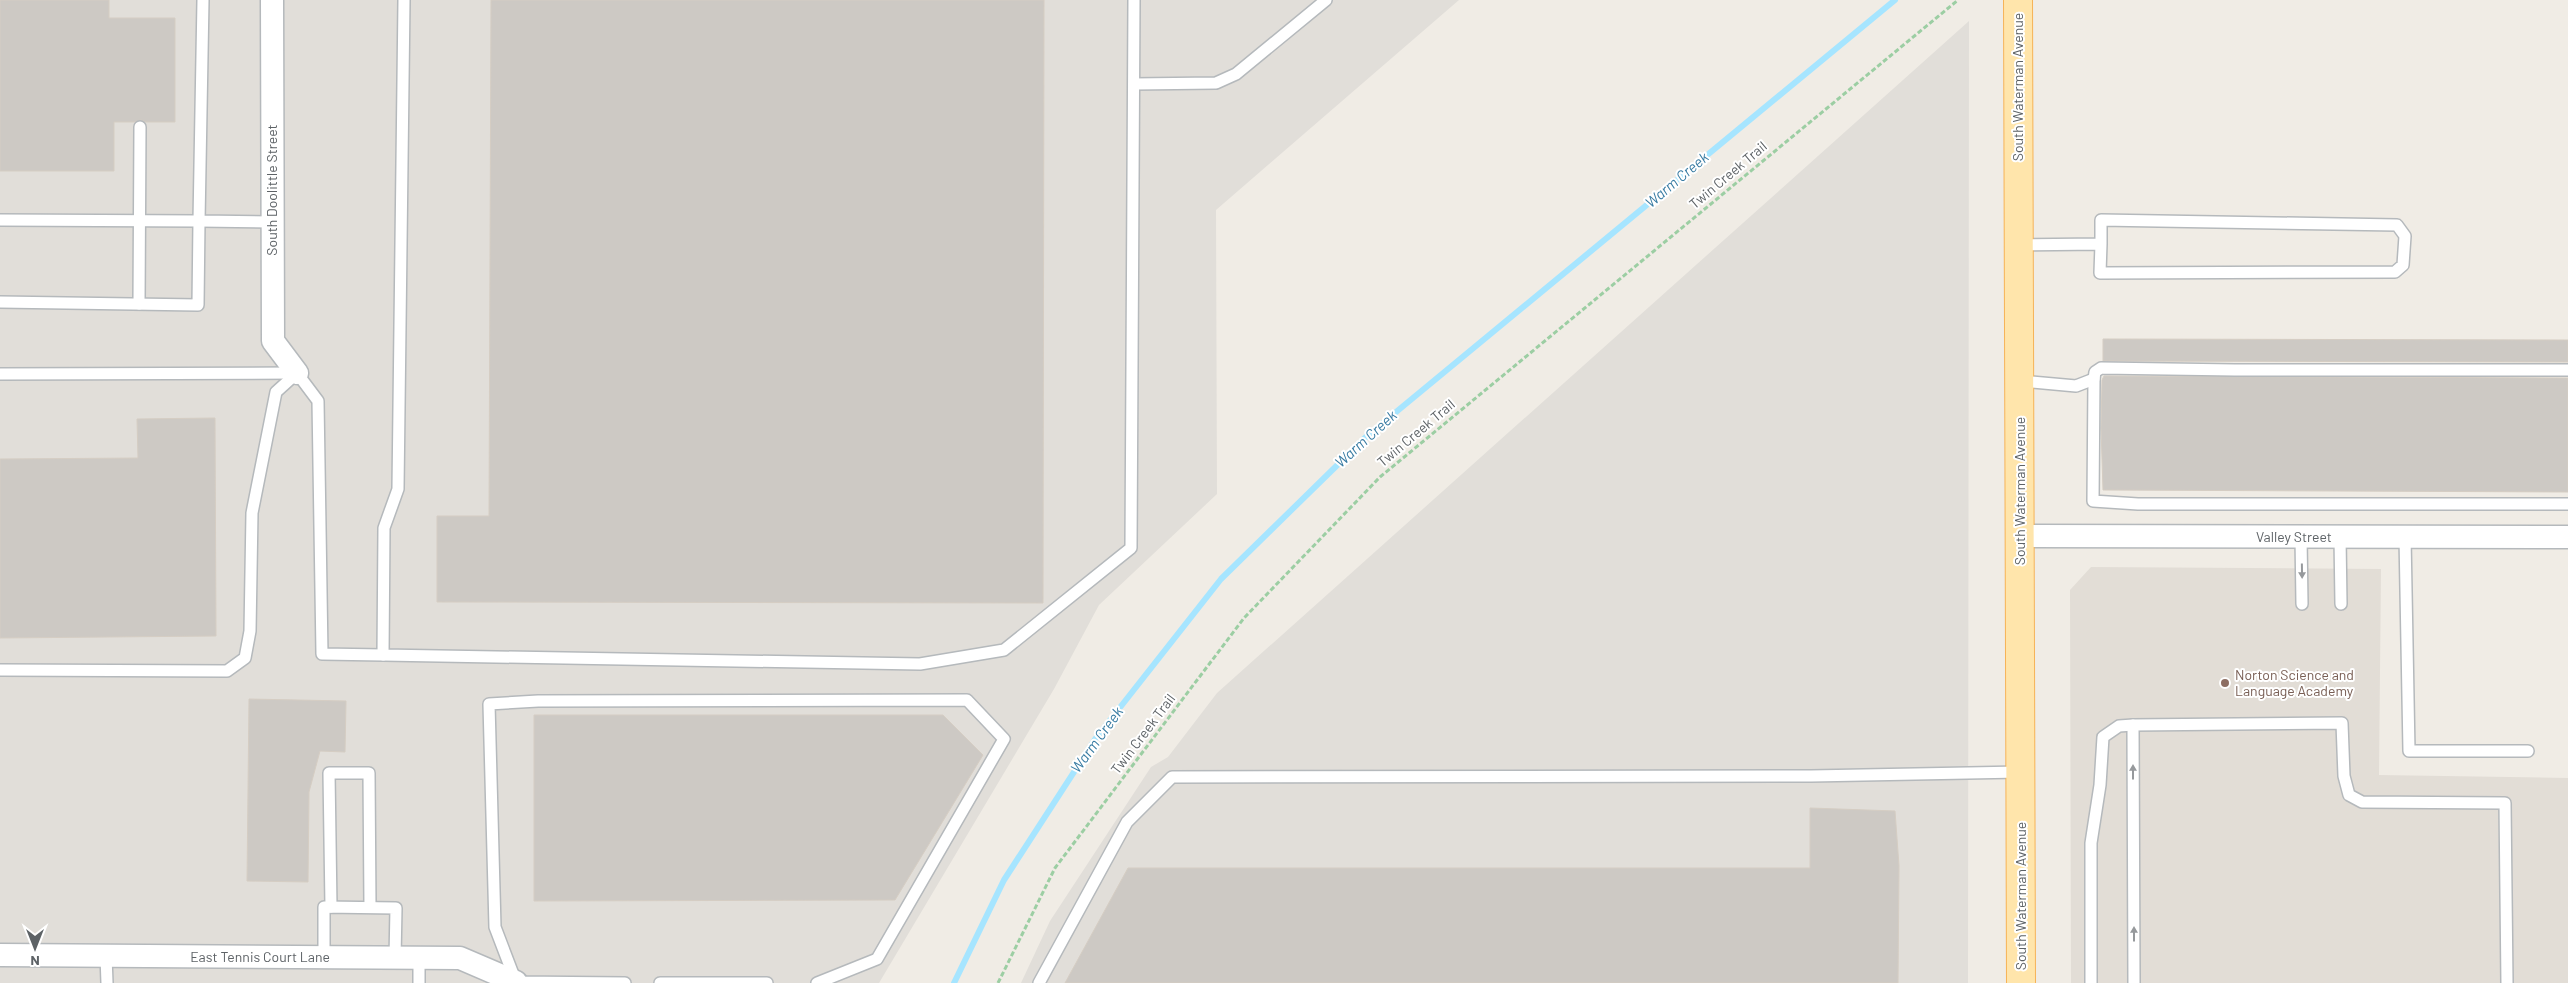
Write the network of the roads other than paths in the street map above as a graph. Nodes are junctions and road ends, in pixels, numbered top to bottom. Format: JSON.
{"nodes":[{"id":1,"x":203,"y":0,"type":"edge"},
{"id":2,"x":272,"y":0,"type":"edge"},
{"id":3,"x":404,"y":0,"type":"edge"},
{"id":4,"x":1134,"y":0,"type":"edge"},
{"id":5,"x":1326,"y":0,"type":"edge"},
{"id":6,"x":2018,"y":0,"type":"edge"},
{"id":7,"x":1134,"y":84,"type":"junction"},
{"id":8,"x":140,"y":128,"type":"dead end"},
{"id":9,"x":0,"y":220,"type":"edge"},
{"id":10,"x":139,"y":221,"type":"junction"},
{"id":11,"x":199,"y":222,"type":"junction"},
{"id":12,"x":272,"y":222,"type":"junction"},
{"id":13,"x":2101,"y":244,"type":"junction"},
{"id":14,"x":2019,"y":245,"type":"junction"},
{"id":15,"x":0,"y":302,"type":"edge"},
{"id":16,"x":139,"y":304,"type":"junction"},
{"id":17,"x":2568,"y":370,"type":"edge"},
{"id":18,"x":297,"y":373,"type":"junction"},
{"id":19,"x":0,"y":374,"type":"edge"},
{"id":20,"x":2094,"y":380,"type":"junction"},
{"id":21,"x":2020,"y":381,"type":"junction"},
{"id":22,"x":2568,"y":504,"type":"edge"},
{"id":23,"x":2021,"y":536,"type":"junction"},
{"id":24,"x":2301,"y":537,"type":"junction"},
{"id":25,"x":2340,"y":537,"type":"junction"},
{"id":26,"x":2404,"y":537,"type":"junction"},
{"id":27,"x":2568,"y":537,"type":"edge"},
{"id":28,"x":2302,"y":604,"type":"dead end"},
{"id":29,"x":2341,"y":604,"type":"dead end"},
{"id":30,"x":383,"y":655,"type":"junction"},
{"id":31,"x":0,"y":670,"type":"edge"},
{"id":32,"x":2133,"y":725,"type":"junction"},
{"id":33,"x":2528,"y":751,"type":"dead end"},
{"id":34,"x":2021,"y":772,"type":"junction"},
{"id":35,"x":331,"y":907,"type":"junction"},
{"id":36,"x":370,"y":907,"type":"junction"},
{"id":37,"x":0,"y":955,"type":"edge"},
{"id":38,"x":106,"y":956,"type":"junction"},
{"id":39,"x":324,"y":957,"type":"junction"},
{"id":40,"x":395,"y":958,"type":"junction"},
{"id":41,"x":419,"y":958,"type":"junction"},
{"id":42,"x":516,"y":982,"type":"junction"},
{"id":43,"x":107,"y":983,"type":"edge"},
{"id":44,"x":419,"y":983,"type":"edge"},
{"id":45,"x":625,"y":983,"type":"edge"},
{"id":46,"x":660,"y":983,"type":"edge"},
{"id":47,"x":751,"y":983,"type":"edge"},
{"id":48,"x":767,"y":983,"type":"edge"},
{"id":49,"x":817,"y":983,"type":"edge"},
{"id":50,"x":1039,"y":983,"type":"edge"},
{"id":51,"x":2021,"y":983,"type":"edge"},
{"id":52,"x":2091,"y":983,"type":"edge"},
{"id":53,"x":2134,"y":983,"type":"edge"},
{"id":54,"x":2507,"y":983,"type":"edge"}],
"edges":[{"from":1,"to":11,"type":"lane"},
{"from":2,"to":12,"type":"street","name":"South Doolittle Street"},
{"from":3,"to":30,"type":"lane"},
{"from":4,"to":7,"type":"lane"},
{"from":5,"to":7,"type":"lane"},
{"from":6,"to":14,"type":"main road","name":"South Waterman Avenue"},
{"from":7,"to":30,"type":"lane"},
{"from":8,"to":10,"type":"lane"},
{"from":9,"to":10,"type":"lane"},
{"from":10,"to":11,"type":"lane"},
{"from":10,"to":16,"type":"lane"},
{"from":11,"to":12,"type":"lane"},
{"from":11,"to":16,"type":"lane"},
{"from":12,"to":18,"type":"street","name":"South Doolittle Street"},
{"from":13,"to":13,"type":"lane"},
{"from":13,"to":14,"type":"lane"},
{"from":14,"to":21,"type":"main road","name":"South Waterman Avenue"},
{"from":15,"to":16,"type":"lane"},
{"from":17,"to":20,"type":"lane"},
{"from":18,"to":19,"type":"lane"},
{"from":18,"to":30,"type":"lane"},
{"from":18,"to":31,"type":"lane"},
{"from":20,"to":21,"type":"lane"},
{"from":20,"to":22,"type":"lane"},
{"from":21,"to":23,"type":"main road","name":"South Waterman Avenue"},
{"from":23,"to":24,"type":"street","name":"Valley Street"},
{"from":23,"to":34,"type":"main road","name":"South Waterman Avenue"},
{"from":24,"to":25,"type":"street","name":"Valley Street"},
{"from":24,"to":28,"type":"lane","one_way":true},
{"from":25,"to":26,"type":"street","name":"Valley Street"},
{"from":25,"to":29,"type":"lane"},
{"from":26,"to":27,"type":"street","name":"Valley Street"},
{"from":26,"to":33,"type":"lane"},
{"from":32,"to":52,"type":"lane"},
{"from":53,"to":32,"type":"lane","one_way":true},
{"from":32,"to":54,"type":"lane"},
{"from":34,"to":50,"type":"lane"},
{"from":34,"to":51,"type":"main road","name":"South Waterman Avenue"},
{"from":35,"to":36,"type":"lane"},
{"from":35,"to":36,"type":"lane"},
{"from":35,"to":39,"type":"lane"},
{"from":36,"to":40,"type":"lane"},
{"from":37,"to":38,"type":"street","name":"East Tennis Court Lane"},
{"from":38,"to":39,"type":"street","name":"East Tennis Court Lane"},
{"from":38,"to":43,"type":"lane"},
{"from":39,"to":40,"type":"street","name":"East Tennis Court Lane"},
{"from":40,"to":41,"type":"street","name":"East Tennis Court Lane"},
{"from":41,"to":42,"type":"street","name":"East Tennis Court Lane"},
{"from":41,"to":44,"type":"lane"},
{"from":42,"to":45,"type":"lane"},
{"from":42,"to":49,"type":"lane"},
{"from":46,"to":47,"type":"lane"},
{"from":47,"to":48,"type":"lane"}]}
